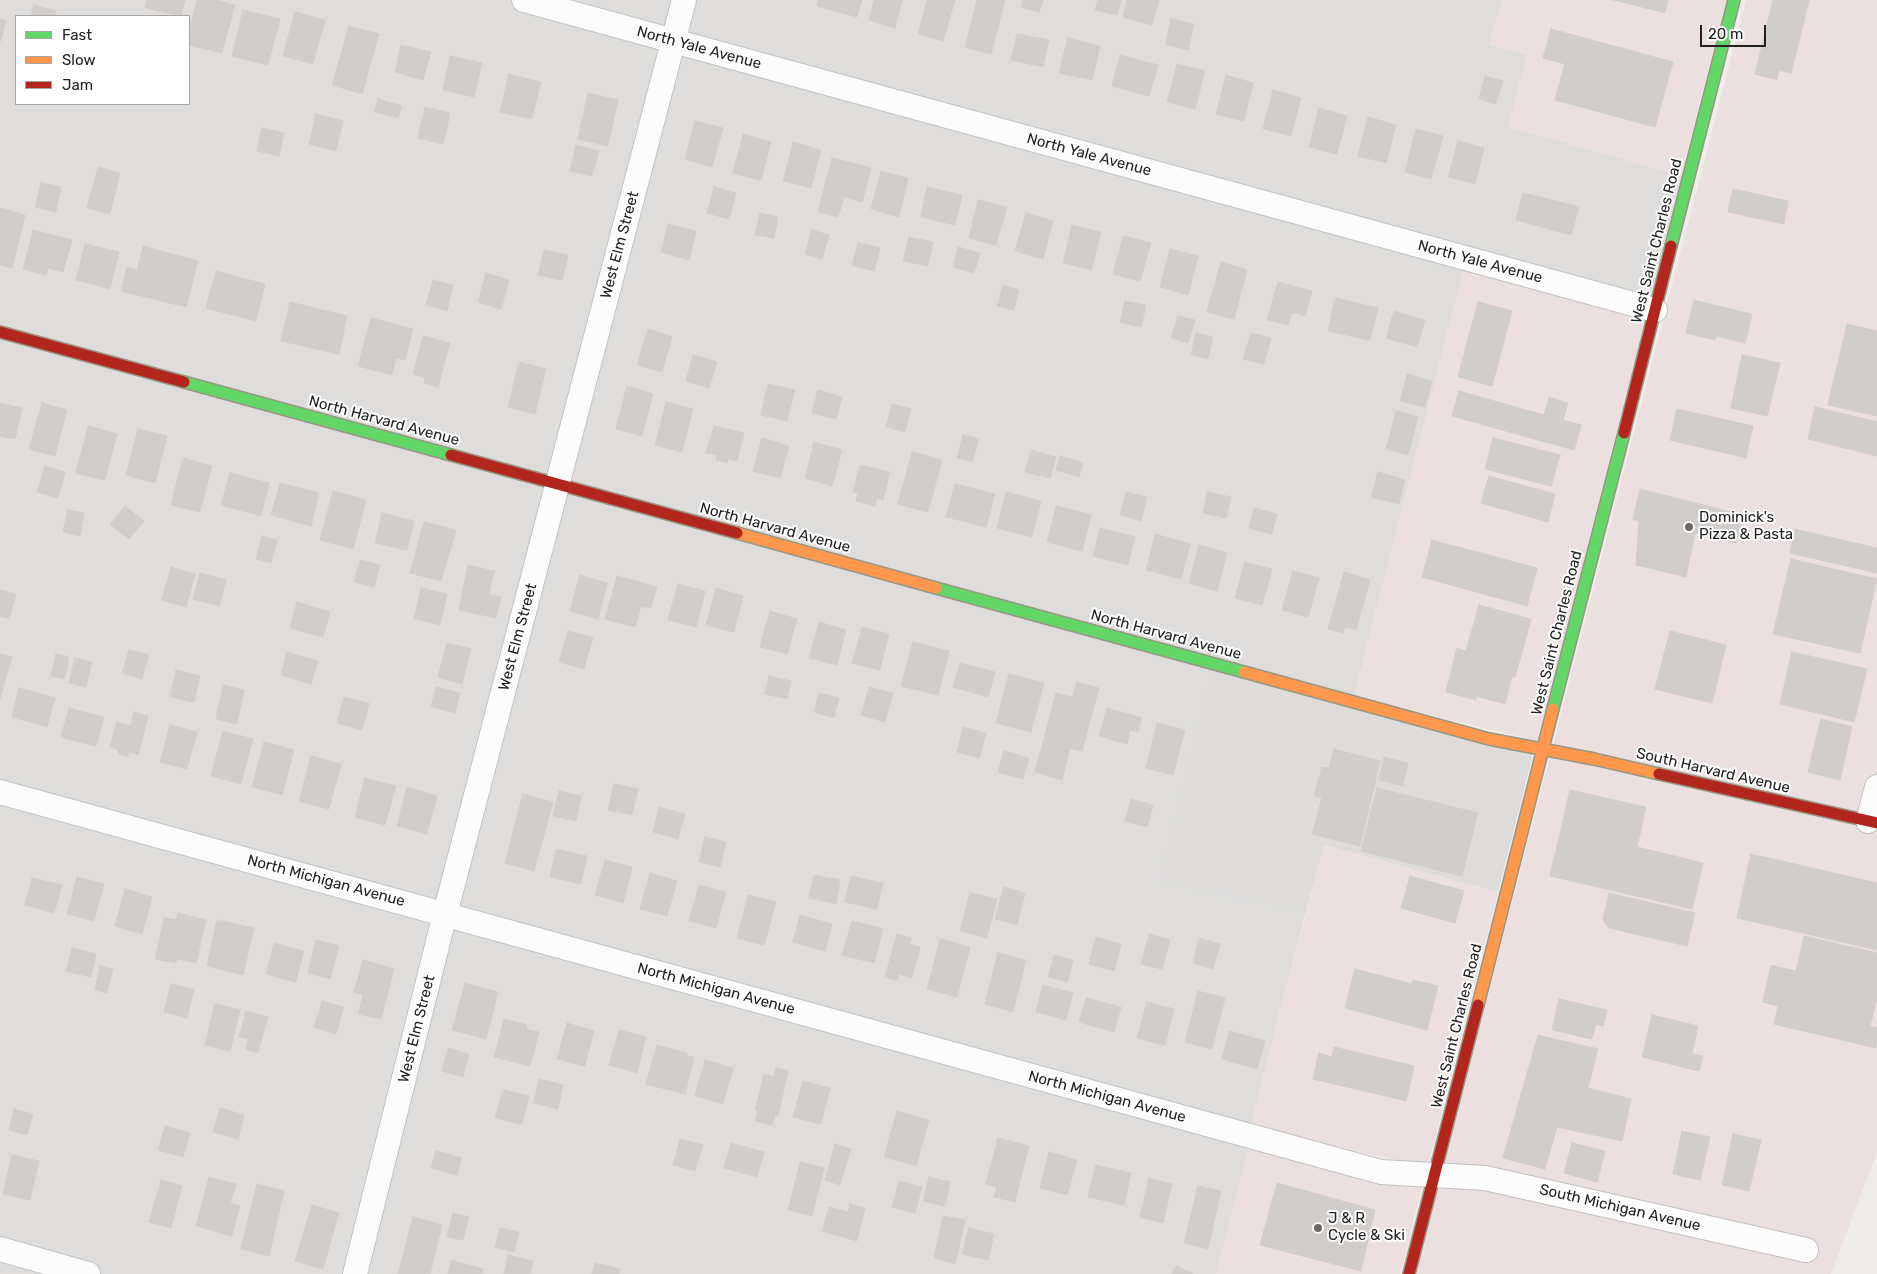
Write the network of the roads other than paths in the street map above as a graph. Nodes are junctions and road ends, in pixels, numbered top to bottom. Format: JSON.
{"nodes":[{"id":1,"x":524,"y":0,"type":"edge"},
{"id":2,"x":684,"y":0,"type":"edge"},
{"id":3,"x":1734,"y":0,"type":"edge"},
{"id":4,"x":673,"y":41,"type":"junction"},
{"id":5,"x":1655,"y":310,"type":"junction"},
{"id":6,"x":0,"y":332,"type":"edge"},
{"id":7,"x":558,"y":484,"type":"junction"},
{"id":8,"x":1543,"y":749,"type":"junction"},
{"id":9,"x":1877,"y":787,"type":"edge"},
{"id":10,"x":0,"y":792,"type":"edge"},
{"id":11,"x":1873,"y":822,"type":"edge"},
{"id":12,"x":445,"y":914,"type":"junction"},
{"id":13,"x":1434,"y":1175,"type":"junction"},
{"id":14,"x":0,"y":1249,"type":"edge"},
{"id":15,"x":1806,"y":1250,"type":"dead end"},
{"id":16,"x":88,"y":1274,"type":"edge"},
{"id":17,"x":355,"y":1274,"type":"edge"},
{"id":18,"x":1409,"y":1274,"type":"edge"}],
"edges":[{"from":1,"to":4,"type":"street","name":"North Yale Avenue"},
{"from":2,"to":4,"type":"street","name":"West Elm Street"},
{"from":3,"to":5,"type":"street","name":"West Saint Charles Road"},
{"from":4,"to":5,"type":"street","name":"North Yale Avenue"},
{"from":4,"to":7,"type":"street","name":"West Elm Street"},
{"from":5,"to":8,"type":"street","name":"West Saint Charles Road"},
{"from":6,"to":7,"type":"street","name":"North Harvard Avenue"},
{"from":7,"to":8,"type":"street","name":"North Harvard Avenue"},
{"from":7,"to":12,"type":"street","name":"West Elm Street"},
{"from":8,"to":11,"type":"street","name":"South Harvard Avenue"},
{"from":8,"to":13,"type":"street","name":"West Saint Charles Road"},
{"from":9,"to":11,"type":"street"},
{"from":10,"to":12,"type":"street","name":"North Michigan Avenue"},
{"from":12,"to":13,"type":"street","name":"North Michigan Avenue"},
{"from":12,"to":17,"type":"street","name":"West Elm Street"},
{"from":13,"to":15,"type":"street","name":"South Michigan Avenue"},
{"from":13,"to":18,"type":"street","name":"West Saint Charles Road"},
{"from":14,"to":16,"type":"street"}]}
